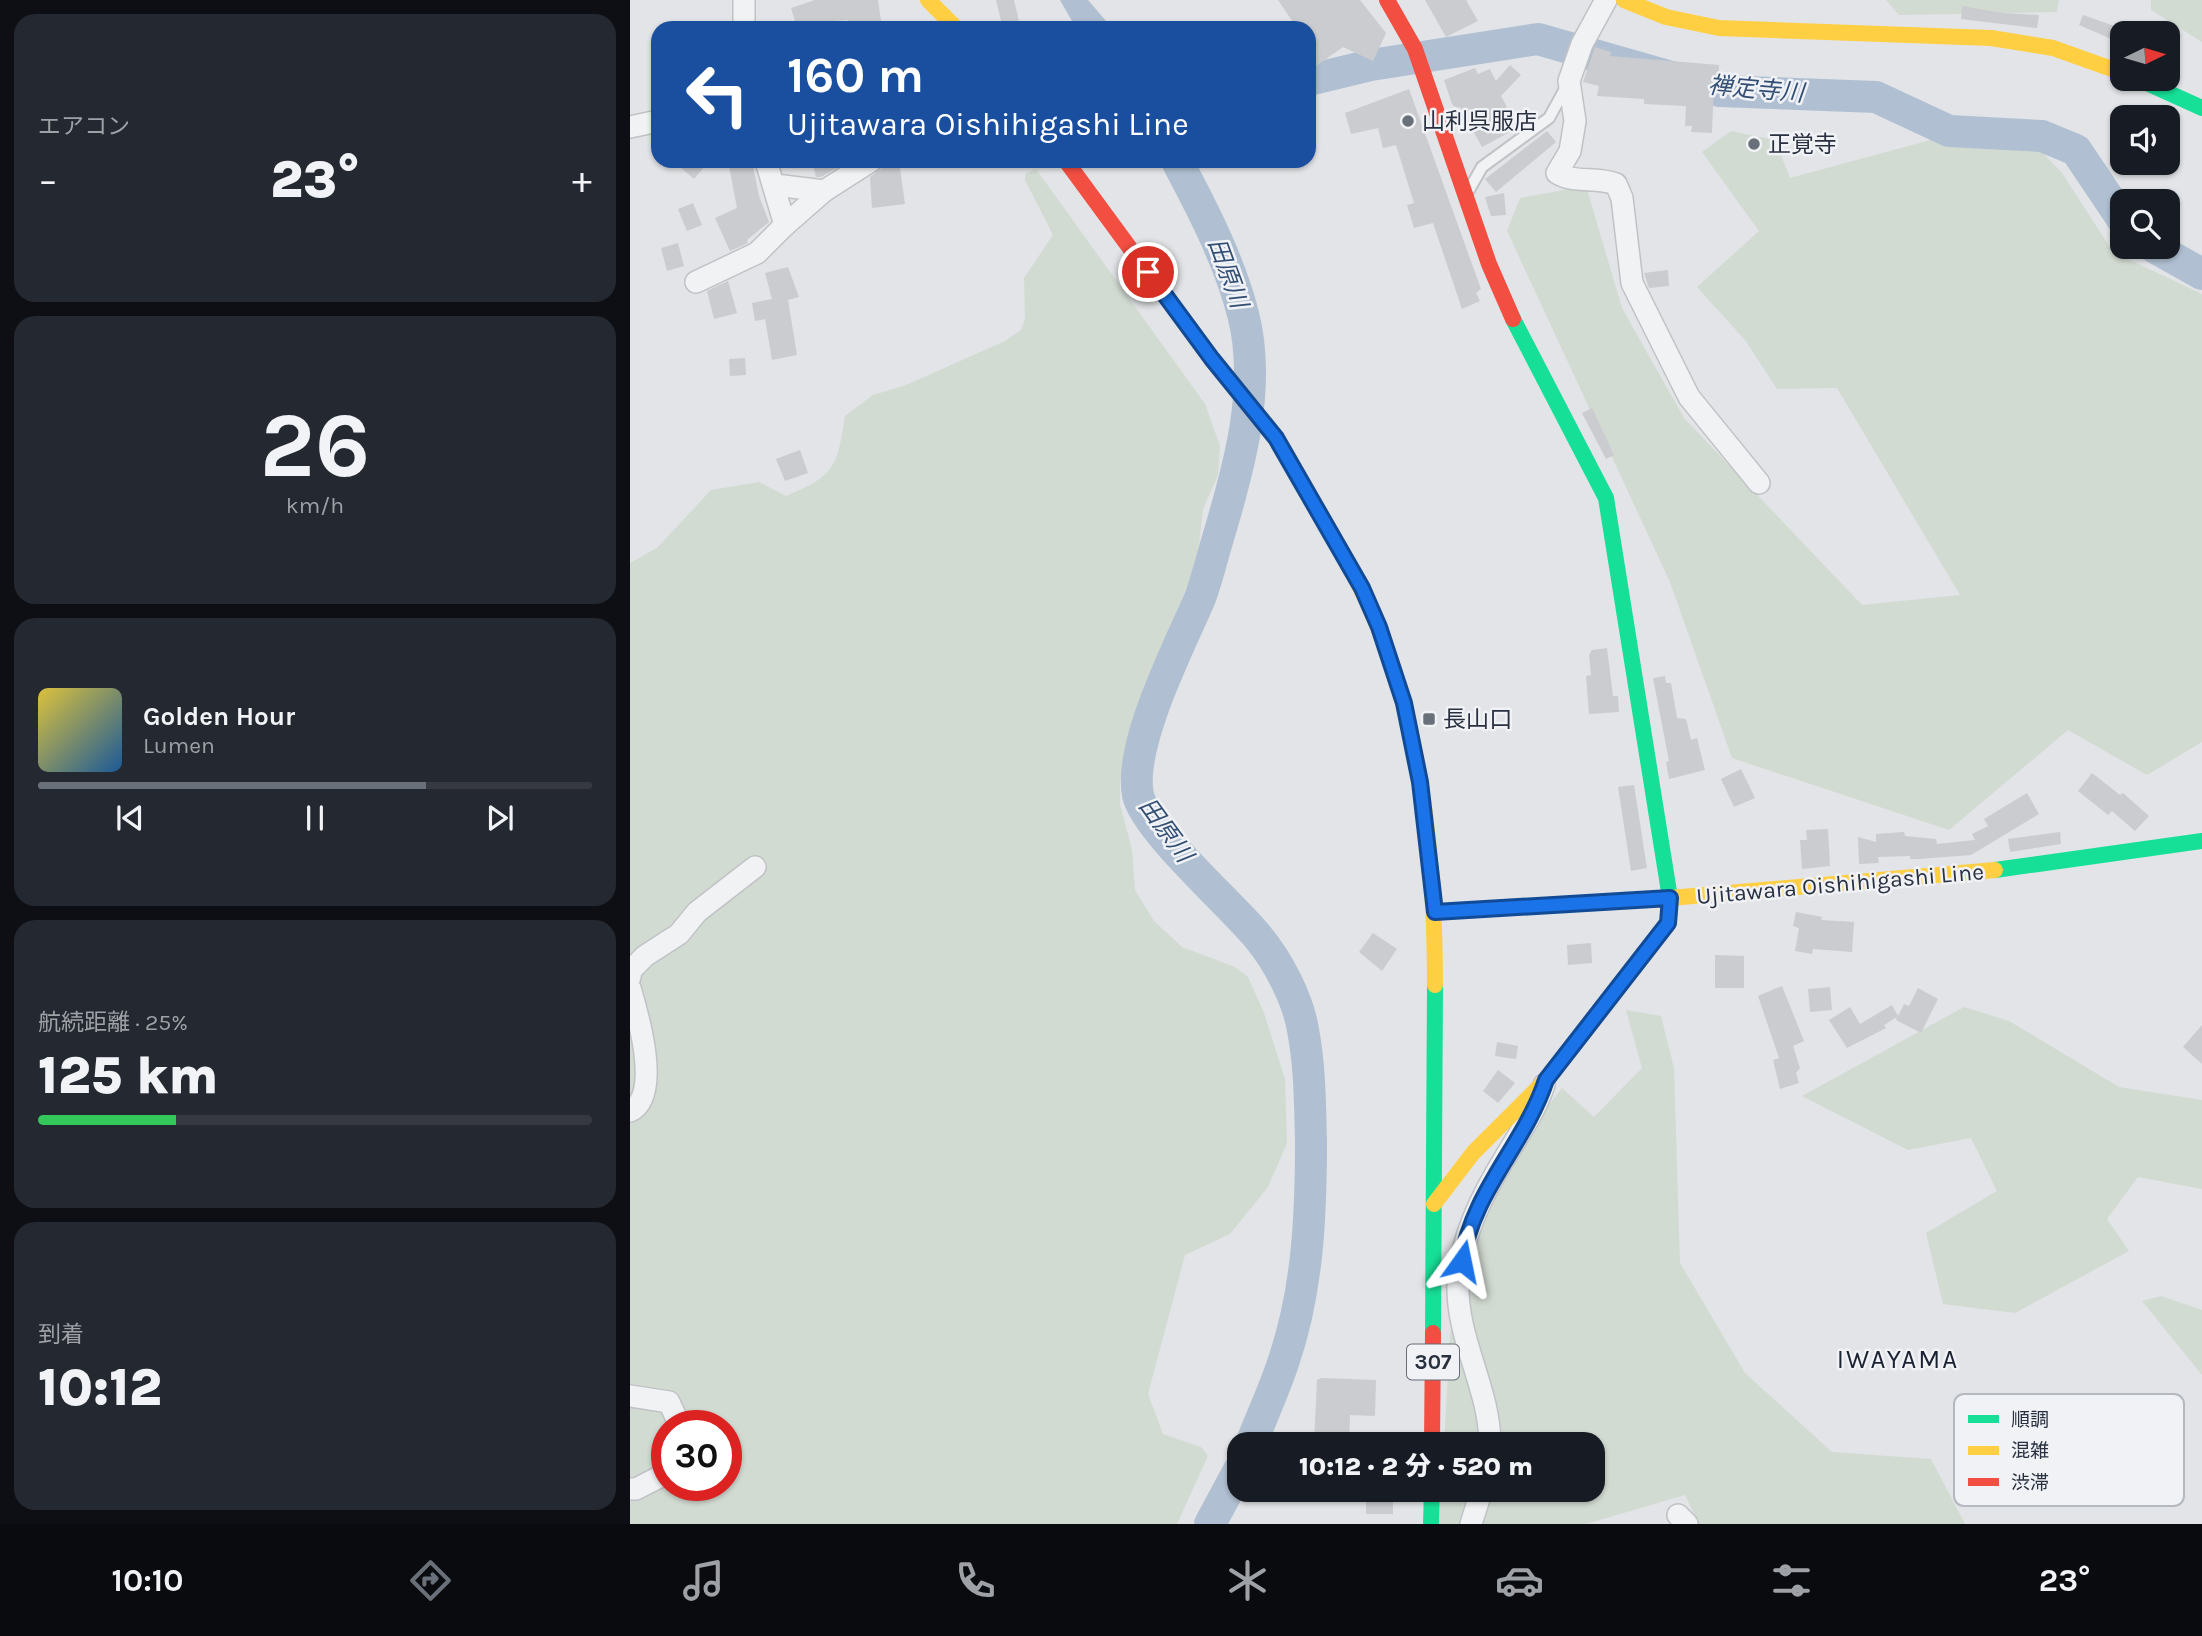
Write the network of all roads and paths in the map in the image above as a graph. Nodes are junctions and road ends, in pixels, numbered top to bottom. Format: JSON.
{"nodes":[{"id":1,"x":744,"y":0,"type":"edge"},
{"id":2,"x":928,"y":0,"type":"edge"},
{"id":3,"x":1387,"y":0,"type":"edge"},
{"id":4,"x":1606,"y":0,"type":"edge"},
{"id":5,"x":1624,"y":0,"type":"edge"},
{"id":6,"x":744,"y":21,"type":"edge"},
{"id":7,"x":949,"y":21,"type":"edge"},
{"id":8,"x":2110,"y":68,"type":"edge"},
{"id":9,"x":1569,"y":81,"type":"junction"},
{"id":10,"x":2164,"y":91,"type":"edge"},
{"id":11,"x":2202,"y":108,"type":"edge"},
{"id":12,"x":651,"y":123,"type":"edge"},
{"id":13,"x":630,"y":128,"type":"edge"},
{"id":14,"x":769,"y":168,"type":"edge"},
{"id":15,"x":860,"y":168,"type":"edge"},
{"id":16,"x":1071,"y":168,"type":"edge"},
{"id":17,"x":775,"y":184,"type":"junction"},
{"id":18,"x":824,"y":191,"type":"junction"},
{"id":19,"x":1466,"y":197,"type":"junction"},
{"id":20,"x":785,"y":225,"type":"junction"},
{"id":21,"x":696,"y":282,"type":"dead end"},
{"id":22,"x":1759,"y":483,"type":"dead end"},
{"id":23,"x":2202,"y":841,"type":"edge"},
{"id":24,"x":755,"y":867,"type":"dead end"},
{"id":25,"x":1670,"y":898,"type":"junction"},
{"id":26,"x":1435,"y":912,"type":"junction"},
{"id":27,"x":630,"y":977,"type":"edge"},
{"id":28,"x":630,"y":988,"type":"edge"},
{"id":29,"x":1546,"y":1080,"type":"junction"},
{"id":30,"x":630,"y":1111,"type":"edge"},
{"id":31,"x":1434,"y":1204,"type":"junction"},
{"id":32,"x":630,"y":1396,"type":"edge"},
{"id":33,"x":673,"y":1410,"type":"edge"},
{"id":34,"x":1432,"y":1432,"type":"edge"},
{"id":35,"x":1490,"y":1432,"type":"edge"},
{"id":36,"x":651,"y":1481,"type":"edge"},
{"id":37,"x":630,"y":1489,"type":"edge"},
{"id":38,"x":1432,"y":1502,"type":"edge"},
{"id":39,"x":1478,"y":1502,"type":"edge"},
{"id":40,"x":1431,"y":1524,"type":"edge"},
{"id":41,"x":1471,"y":1524,"type":"edge"}],
"edges":[{"from":1,"to":6,"type":"street"},
{"from":2,"to":7,"type":"main road"},
{"from":3,"to":19,"type":"main road"},
{"from":4,"to":9,"type":"street"},
{"from":5,"to":8,"type":"main road"},
{"from":9,"to":19,"type":"lane"},
{"from":9,"to":22,"type":"street"},
{"from":10,"to":11,"type":"main road"},
{"from":12,"to":13,"type":"street"},
{"from":14,"to":17,"type":"street"},
{"from":15,"to":18,"type":"street"},
{"from":16,"to":26,"type":"main road","number":"307"},
{"from":17,"to":18,"type":"street"},
{"from":17,"to":20,"type":"street"},
{"from":18,"to":20,"type":"street"},
{"from":19,"to":25,"type":"main road"},
{"from":20,"to":21,"type":"street"},
{"from":23,"to":25,"type":"main road","name":"Ujitawara Oishihigashi Line"},
{"from":24,"to":27,"type":"street"},
{"from":25,"to":26,"type":"main road","name":"Ujitawara Oishihigashi Line"},
{"from":25,"to":29,"type":"main road"},
{"from":26,"to":31,"type":"main road","number":"307"},
{"from":28,"to":30,"type":"street"},
{"from":29,"to":31,"type":"main road"},
{"from":29,"to":35,"type":"street"},
{"from":31,"to":34,"type":"main road","number":"307"},
{"from":32,"to":33,"type":"street"},
{"from":36,"to":37,"type":"street"},
{"from":38,"to":40,"type":"main road"},
{"from":39,"to":41,"type":"street"}]}
